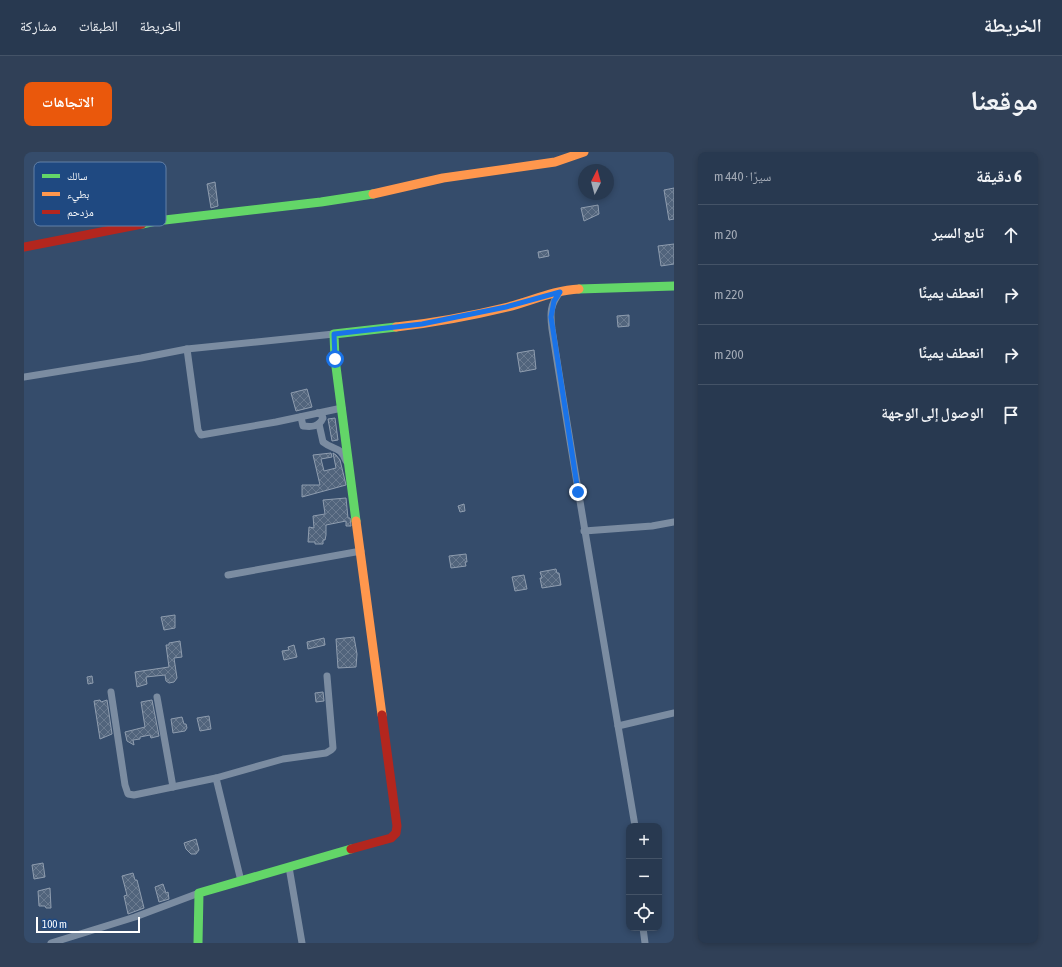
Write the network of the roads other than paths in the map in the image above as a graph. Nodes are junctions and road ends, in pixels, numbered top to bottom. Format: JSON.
{"nodes":[{"id":1,"x":584,"y":152,"type":"edge"},
{"id":2,"x":166,"y":219,"type":"edge"},
{"id":3,"x":131,"y":226,"type":"edge"},
{"id":4,"x":24,"y":247,"type":"edge"},
{"id":5,"x":674,"y":286,"type":"edge"},
{"id":6,"x":560,"y":292,"type":"junction"},
{"id":7,"x":334,"y":334,"type":"junction"},
{"id":8,"x":187,"y":349,"type":"junction"},
{"id":9,"x":24,"y":377,"type":"edge"},
{"id":10,"x":342,"y":408,"type":"junction"},
{"id":11,"x":318,"y":413,"type":"junction"},
{"id":12,"x":301,"y":417,"type":"junction"},
{"id":13,"x":320,"y":424,"type":"junction"},
{"id":14,"x":350,"y":470,"type":"junction"},
{"id":15,"x":674,"y":522,"type":"edge"},
{"id":16,"x":584,"y":531,"type":"junction"},
{"id":17,"x":362,"y":551,"type":"junction"},
{"id":18,"x":228,"y":575,"type":"dead end"},
{"id":19,"x":327,"y":676,"type":"dead end"},
{"id":20,"x":111,"y":692,"type":"dead end"},
{"id":21,"x":157,"y":697,"type":"dead end"},
{"id":22,"x":674,"y":713,"type":"edge"},
{"id":23,"x":618,"y":726,"type":"junction"},
{"id":24,"x":216,"y":778,"type":"junction"},
{"id":25,"x":173,"y":787,"type":"junction"},
{"id":26,"x":634,"y":823,"type":"edge"},
{"id":27,"x":289,"y":867,"type":"junction"},
{"id":28,"x":241,"y":881,"type":"junction"},
{"id":29,"x":199,"y":893,"type":"junction"},
{"id":30,"x":643,"y":931,"type":"edge"},
{"id":31,"x":50,"y":943,"type":"edge"},
{"id":32,"x":198,"y":943,"type":"edge"},
{"id":33,"x":302,"y":943,"type":"edge"},
{"id":34,"x":645,"y":943,"type":"edge"}],
"edges":[{"from":1,"to":2,"type":"street"},
{"from":3,"to":4,"type":"street"},
{"from":5,"to":6,"type":"street"},
{"from":6,"to":7,"type":"street"},
{"from":6,"to":16,"type":"street"},
{"from":7,"to":8,"type":"street"},
{"from":7,"to":10,"type":"street"},
{"from":8,"to":9,"type":"street"},
{"from":8,"to":12,"type":"street"},
{"from":10,"to":11,"type":"street"},
{"from":10,"to":14,"type":"street"},
{"from":11,"to":12,"type":"street"},
{"from":11,"to":13,"type":"street"},
{"from":12,"to":13,"type":"street"},
{"from":13,"to":14,"type":"street"},
{"from":14,"to":17,"type":"street"},
{"from":15,"to":16,"type":"street"},
{"from":16,"to":23,"type":"street"},
{"from":17,"to":18,"type":"street"},
{"from":17,"to":27,"type":"street"},
{"from":19,"to":24,"type":"street"},
{"from":20,"to":25,"type":"street"},
{"from":21,"to":25,"type":"street"},
{"from":22,"to":23,"type":"street"},
{"from":23,"to":26,"type":"street"},
{"from":24,"to":25,"type":"street"},
{"from":24,"to":28,"type":"street"},
{"from":27,"to":28,"type":"street"},
{"from":27,"to":33,"type":"street"},
{"from":28,"to":29,"type":"street"},
{"from":29,"to":31,"type":"street"},
{"from":29,"to":32,"type":"street"},
{"from":30,"to":34,"type":"street"}]}
